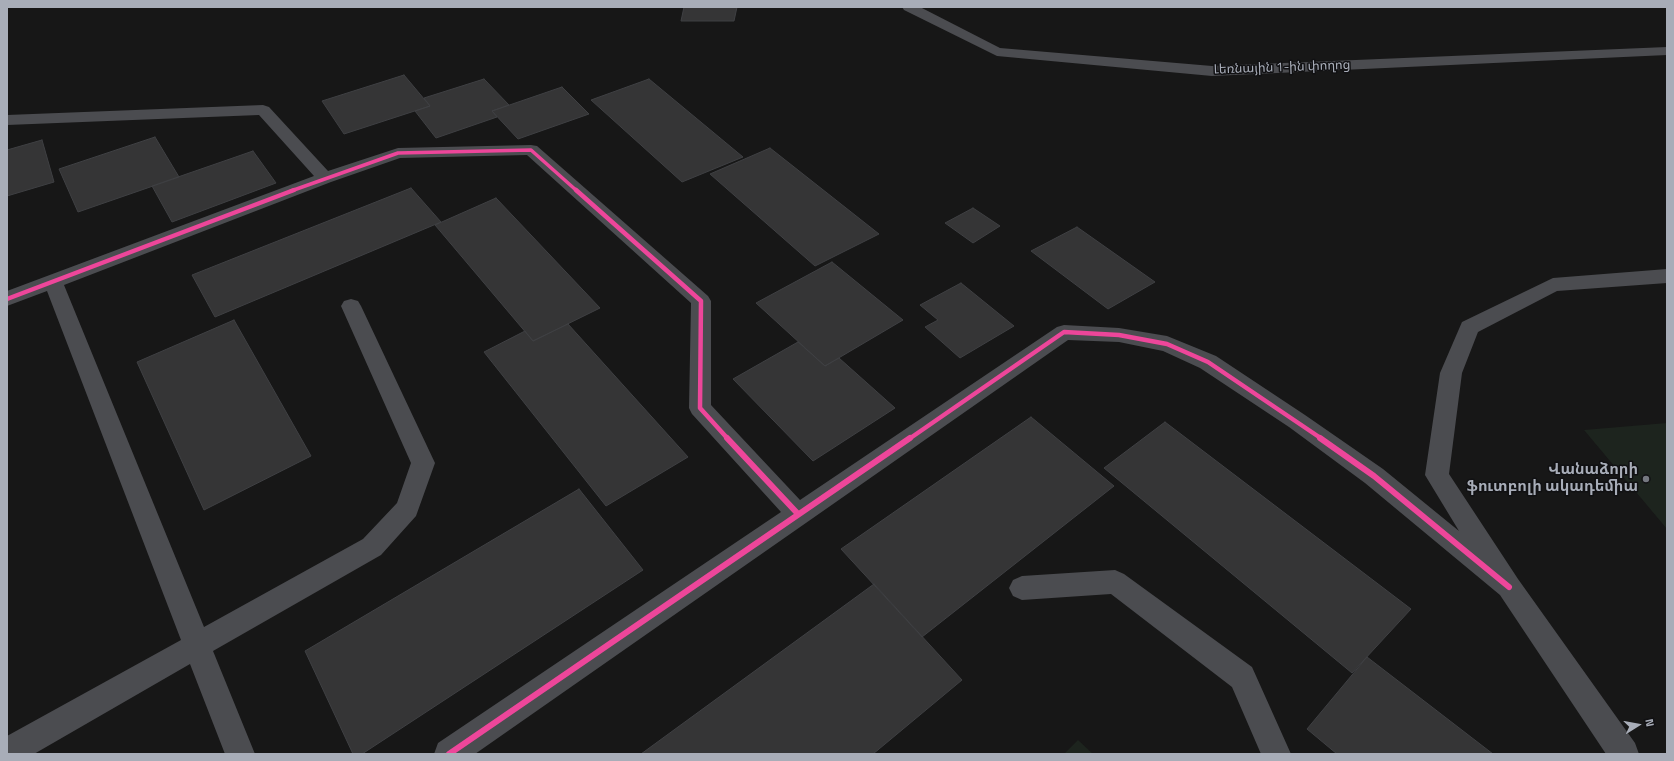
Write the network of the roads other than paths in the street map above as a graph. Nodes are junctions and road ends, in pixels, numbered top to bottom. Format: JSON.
{"nodes":[{"id":1,"x":909,"y":7,"type":"edge"},
{"id":2,"x":1667,"y":51,"type":"edge"},
{"id":3,"x":7,"y":120,"type":"edge"},
{"id":4,"x":325,"y":178,"type":"junction"},
{"id":5,"x":1667,"y":276,"type":"edge"},
{"id":6,"x":53,"y":282,"type":"junction"},
{"id":7,"x":7,"y":299,"type":"edge"},
{"id":8,"x":351,"y":306,"type":"dead end"},
{"id":9,"x":798,"y":514,"type":"junction"},
{"id":10,"x":1509,"y":587,"type":"junction"},
{"id":11,"x":1022,"y":588,"type":"dead end"},
{"id":12,"x":196,"y":645,"type":"junction"},
{"id":13,"x":7,"y":752,"type":"edge"},
{"id":14,"x":240,"y":754,"type":"edge"},
{"id":15,"x":449,"y":754,"type":"edge"},
{"id":16,"x":1276,"y":754,"type":"edge"},
{"id":17,"x":1624,"y":754,"type":"edge"}],
"edges":[{"from":1,"to":2,"type":"street","name":"Լեռնային 1-ին փողոց"},
{"from":3,"to":4,"type":"street"},
{"from":4,"to":6,"type":"street"},
{"from":4,"to":9,"type":"street"},
{"from":5,"to":10,"type":"street"},
{"from":6,"to":7,"type":"street"},
{"from":6,"to":12,"type":"street"},
{"from":8,"to":12,"type":"street"},
{"from":9,"to":10,"type":"street"},
{"from":9,"to":15,"type":"street"},
{"from":10,"to":17,"type":"street"},
{"from":11,"to":16,"type":"street"},
{"from":12,"to":13,"type":"street"},
{"from":12,"to":14,"type":"street"}]}
